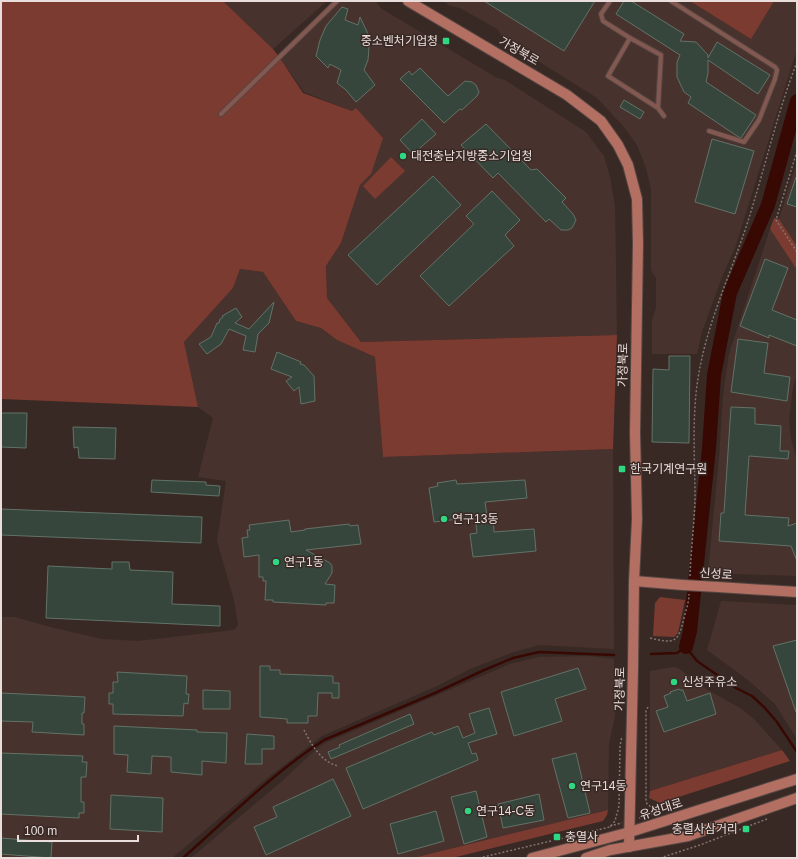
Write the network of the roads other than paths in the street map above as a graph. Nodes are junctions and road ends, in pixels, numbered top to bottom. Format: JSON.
{"nodes":[{"id":1,"x":337,"y":1,"type":"edge"},
{"id":2,"x":408,"y":1,"type":"edge"},
{"id":3,"x":610,"y":1,"type":"edge"},
{"id":4,"x":671,"y":1,"type":"edge"},
{"id":5,"x":630,"y":38,"type":"junction"},
{"id":6,"x":658,"y":108,"type":"junction"},
{"id":7,"x":221,"y":114,"type":"dead end"},
{"id":8,"x":664,"y":116,"type":"dead end"},
{"id":9,"x":709,"y":131,"type":"dead end"},
{"id":10,"x":634,"y":581,"type":"junction"},
{"id":11,"x":797,"y":592,"type":"edge"},
{"id":12,"x":797,"y":780,"type":"edge"},
{"id":13,"x":797,"y":798,"type":"edge"},
{"id":14,"x":630,"y":832,"type":"junction"},
{"id":15,"x":629,"y":847,"type":"junction"},
{"id":16,"x":532,"y":858,"type":"edge"},
{"id":17,"x":586,"y":858,"type":"edge"}],
"edges":[{"from":1,"to":7,"type":"lane"},
{"from":2,"to":10,"type":"main road","name":"가정북로"},
{"from":3,"to":5,"type":"lane"},
{"from":4,"to":9,"type":"lane"},
{"from":5,"to":6,"type":"lane"},
{"from":5,"to":6,"type":"lane"},
{"from":6,"to":8,"type":"lane"},
{"from":10,"to":11,"type":"main road","name":"신성로","bridge":true},
{"from":10,"to":14,"type":"main road","name":"가정북로"},
{"from":12,"to":14,"type":"main road","name":"유성대로"},
{"from":13,"to":15,"type":"main road"},
{"from":14,"to":15,"type":"main road","name":"가정북로"},
{"from":14,"to":16,"type":"main road","name":"유성대로"},
{"from":15,"to":17,"type":"main road"}]}
